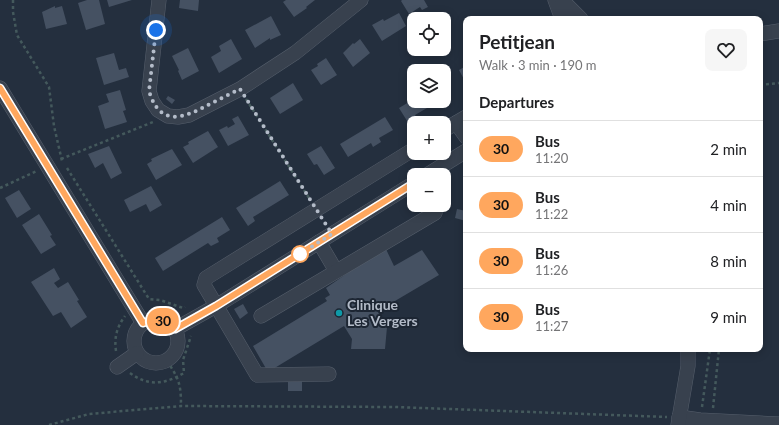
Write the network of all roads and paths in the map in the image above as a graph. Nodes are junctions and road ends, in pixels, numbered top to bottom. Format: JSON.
{"nodes":[{"id":1,"x":13,"y":0,"type":"edge"},
{"id":2,"x":159,"y":0,"type":"edge"},
{"id":3,"x":361,"y":0,"type":"edge"},
{"id":4,"x":555,"y":0,"type":"edge"},
{"id":5,"x":562,"y":0,"type":"edge"},
{"id":6,"x":561,"y":16,"type":"edge"},
{"id":7,"x":578,"y":16,"type":"edge"},
{"id":8,"x":779,"y":31,"type":"edge"},
{"id":9,"x":763,"y":34,"type":"edge"},
{"id":10,"x":779,"y":39,"type":"edge"},
{"id":11,"x":763,"y":42,"type":"edge"},
{"id":12,"x":779,"y":83,"type":"edge"},
{"id":13,"x":763,"y":84,"type":"edge"},
{"id":14,"x":0,"y":88,"type":"edge"},
{"id":15,"x":240,"y":89,"type":"junction"},
{"id":16,"x":168,"y":116,"type":"junction"},
{"id":17,"x":461,"y":120,"type":"edge"},
{"id":18,"x":451,"y":126,"type":"edge"},
{"id":19,"x":407,"y":153,"type":"edge"},
{"id":20,"x":463,"y":153,"type":"edge"},
{"id":21,"x":61,"y":159,"type":"junction"},
{"id":22,"x":48,"y":166,"type":"junction"},
{"id":23,"x":438,"y":168,"type":"edge"},
{"id":24,"x":407,"y":187,"type":"edge"},
{"id":25,"x":0,"y":188,"type":"edge"},
{"id":26,"x":316,"y":209,"type":"junction"},
{"id":27,"x":435,"y":213,"type":"dead end"},
{"id":28,"x":320,"y":242,"type":"junction"},
{"id":29,"x":336,"y":272,"type":"junction"},
{"id":30,"x":149,"y":298,"type":"junction"},
{"id":31,"x":190,"y":304,"type":"dead end"},
{"id":32,"x":216,"y":306,"type":"junction"},
{"id":33,"x":183,"y":308,"type":"junction"},
{"id":34,"x":134,"y":309,"type":"junction"},
{"id":35,"x":261,"y":316,"type":"dead end"},
{"id":36,"x":190,"y":321,"type":"junction"},
{"id":37,"x":143,"y":323,"type":"junction"},
{"id":38,"x":175,"y":329,"type":"junction"},
{"id":39,"x":688,"y":352,"type":"edge"},
{"id":40,"x":710,"y":352,"type":"edge"},
{"id":41,"x":718,"y":352,"type":"edge"},
{"id":42,"x":137,"y":353,"type":"junction"},
{"id":43,"x":168,"y":361,"type":"junction"},
{"id":44,"x":119,"y":365,"type":"junction"},
{"id":45,"x":330,"y":374,"type":"dead end"},
{"id":46,"x":177,"y":377,"type":"junction"},
{"id":47,"x":181,"y":406,"type":"junction"},
{"id":48,"x":706,"y":420,"type":"junction"},
{"id":49,"x":678,"y":421,"type":"edge"},
{"id":50,"x":779,"y":424,"type":"edge"},
{"id":51,"x":49,"y":425,"type":"edge"}],
"edges":[{"from":1,"to":21,"type":"path"},
{"from":2,"to":16,"type":"street"},
{"from":3,"to":15,"type":"street"},
{"from":4,"to":6,"type":"street"},
{"from":5,"to":7,"type":"street"},
{"from":8,"to":9,"type":"street"},
{"from":10,"to":11,"type":"street"},
{"from":12,"to":13,"type":"path"},
{"from":14,"to":22,"type":"street"},
{"from":15,"to":16,"type":"street"},
{"from":15,"to":26,"type":"path"},
{"from":16,"to":21,"type":"path"},
{"from":17,"to":18,"type":"street"},
{"from":19,"to":26,"type":"street"},
{"from":20,"to":23,"type":"street"},
{"from":21,"to":22,"type":"path"},
{"from":21,"to":30,"type":"path"},
{"from":22,"to":25,"type":"path"},
{"from":22,"to":34,"type":"street"},
{"from":24,"to":28,"type":"street"},
{"from":26,"to":32,"type":"street"},
{"from":27,"to":29,"type":"street"},
{"from":28,"to":29,"type":"street"},
{"from":28,"to":32,"type":"street"},
{"from":29,"to":35,"type":"street"},
{"from":30,"to":33,"type":"path"},
{"from":30,"to":34,"type":"path"},
{"from":31,"to":33,"type":"path"},
{"from":32,"to":36,"type":"street"},
{"from":32,"to":45,"type":"street"},
{"from":33,"to":36,"type":"path"},
{"from":34,"to":37,"type":"street"},
{"from":34,"to":44,"type":"path"},
{"from":36,"to":38,"type":"street"},
{"from":36,"to":46,"type":"path"},
{"from":37,"to":38,"type":"street"},
{"from":37,"to":42,"type":"street"},
{"from":38,"to":43,"type":"street"},
{"from":39,"to":49,"type":"street"},
{"from":40,"to":48,"type":"path"},
{"from":41,"to":48,"type":"path"},
{"from":42,"to":43,"type":"street"},
{"from":42,"to":44,"type":"street"},
{"from":43,"to":46,"type":"path"},
{"from":44,"to":46,"type":"path"},
{"from":46,"to":47,"type":"path"},
{"from":47,"to":49,"type":"path"},
{"from":47,"to":51,"type":"path"},
{"from":48,"to":49,"type":"street"},
{"from":48,"to":50,"type":"street"}]}
